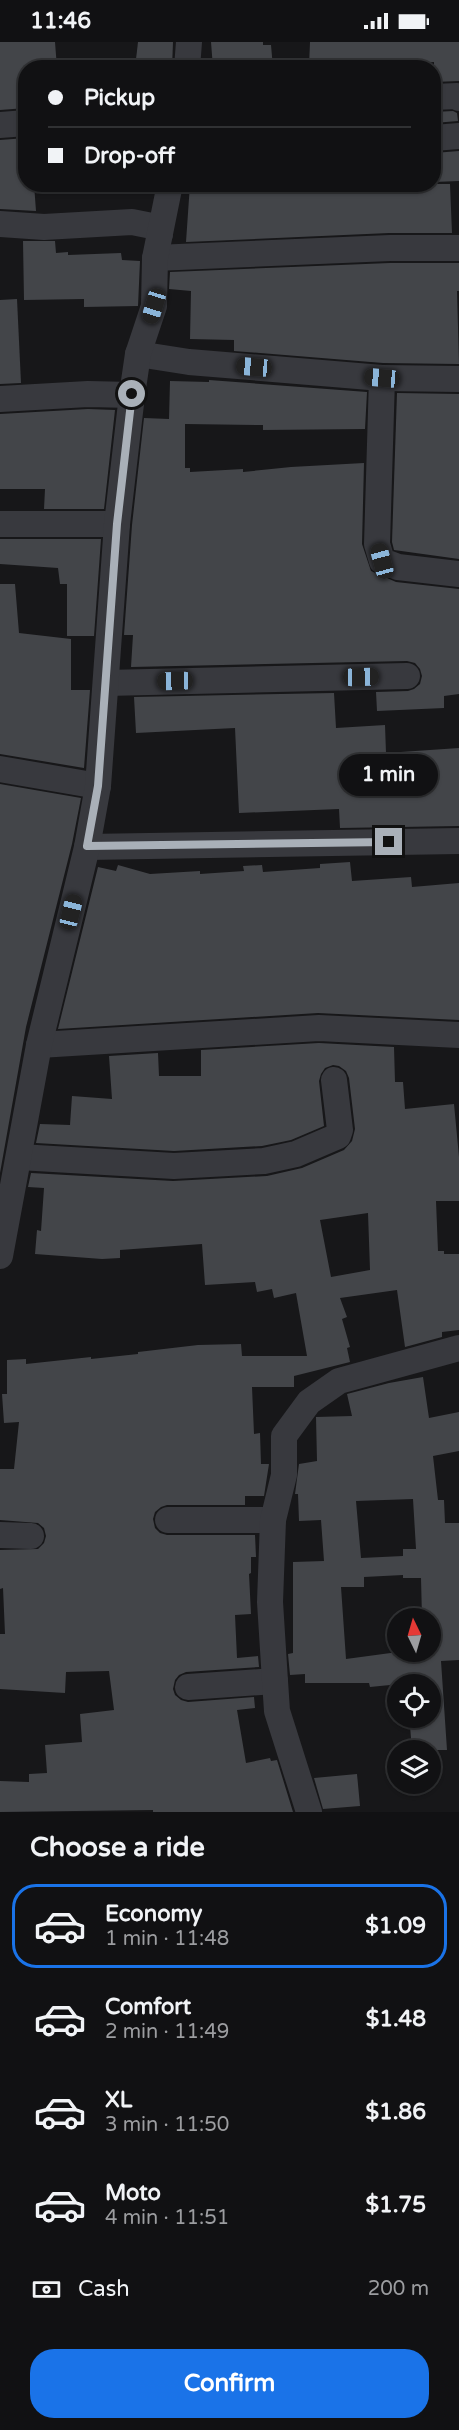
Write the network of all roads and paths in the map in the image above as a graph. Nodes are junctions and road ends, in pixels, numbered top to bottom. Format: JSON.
{"nodes":[{"id":1,"x":189,"y":42,"type":"edge"},
{"id":2,"x":188,"y":60,"type":"edge"},
{"id":3,"x":441,"y":97,"type":"edge"},
{"id":4,"x":459,"y":98,"type":"edge"},
{"id":5,"x":18,"y":124,"type":"edge"},
{"id":6,"x":0,"y":125,"type":"edge"},
{"id":7,"x":459,"y":135,"type":"edge"},
{"id":8,"x":441,"y":137,"type":"edge"},
{"id":9,"x":168,"y":192,"type":"edge"},
{"id":10,"x":0,"y":224,"type":"edge"},
{"id":11,"x":157,"y":246,"type":"junction"},
{"id":12,"x":459,"y":248,"type":"edge"},
{"id":13,"x":138,"y":354,"type":"junction"},
{"id":14,"x":382,"y":378,"type":"junction"},
{"id":15,"x":459,"y":379,"type":"edge"},
{"id":16,"x":132,"y":394,"type":"junction"},
{"id":17,"x":0,"y":399,"type":"edge"},
{"id":18,"x":0,"y":524,"type":"edge"},
{"id":19,"x":117,"y":524,"type":"junction"},
{"id":20,"x":459,"y":574,"type":"edge"},
{"id":21,"x":407,"y":676,"type":"dead end"},
{"id":22,"x":106,"y":683,"type":"junction"},
{"id":23,"x":0,"y":769,"type":"edge"},
{"id":24,"x":98,"y":786,"type":"junction"},
{"id":25,"x":459,"y":841,"type":"edge"},
{"id":26,"x":87,"y":846,"type":"junction"},
{"id":27,"x":459,"y":1035,"type":"edge"},
{"id":28,"x":39,"y":1044,"type":"junction"},
{"id":29,"x":334,"y":1080,"type":"dead end"},
{"id":30,"x":19,"y":1157,"type":"junction"},
{"id":31,"x":3,"y":1222,"type":"edge"},
{"id":32,"x":0,"y":1256,"type":"edge"},
{"id":33,"x":459,"y":1348,"type":"edge"},
{"id":34,"x":168,"y":1520,"type":"dead end"},
{"id":35,"x":273,"y":1520,"type":"junction"},
{"id":36,"x":0,"y":1535,"type":"edge"},
{"id":37,"x":32,"y":1536,"type":"dead end"},
{"id":38,"x":275,"y":1681,"type":"junction"},
{"id":39,"x":188,"y":1687,"type":"dead end"},
{"id":40,"x":309,"y":1812,"type":"edge"}],
"edges":[{"from":1,"to":2,"type":"street"},
{"from":3,"to":4,"type":"street"},
{"from":5,"to":6,"type":"street"},
{"from":7,"to":8,"type":"street"},
{"from":9,"to":11,"type":"street"},
{"from":10,"to":11,"type":"street"},
{"from":11,"to":12,"type":"street"},
{"from":11,"to":13,"type":"street"},
{"from":13,"to":14,"type":"street"},
{"from":13,"to":16,"type":"street"},
{"from":14,"to":15,"type":"street"},
{"from":14,"to":20,"type":"street"},
{"from":16,"to":17,"type":"street"},
{"from":16,"to":19,"type":"street"},
{"from":18,"to":19,"type":"street"},
{"from":19,"to":22,"type":"street"},
{"from":21,"to":22,"type":"street"},
{"from":22,"to":24,"type":"street"},
{"from":23,"to":24,"type":"street"},
{"from":24,"to":26,"type":"street"},
{"from":25,"to":26,"type":"street"},
{"from":26,"to":28,"type":"street"},
{"from":27,"to":28,"type":"street"},
{"from":28,"to":30,"type":"street"},
{"from":29,"to":30,"type":"street"},
{"from":30,"to":31,"type":"street"},
{"from":31,"to":32,"type":"street"},
{"from":33,"to":35,"type":"street"},
{"from":34,"to":35,"type":"street"},
{"from":35,"to":38,"type":"street"},
{"from":36,"to":37,"type":"street"},
{"from":38,"to":39,"type":"street"},
{"from":38,"to":40,"type":"street"}]}
